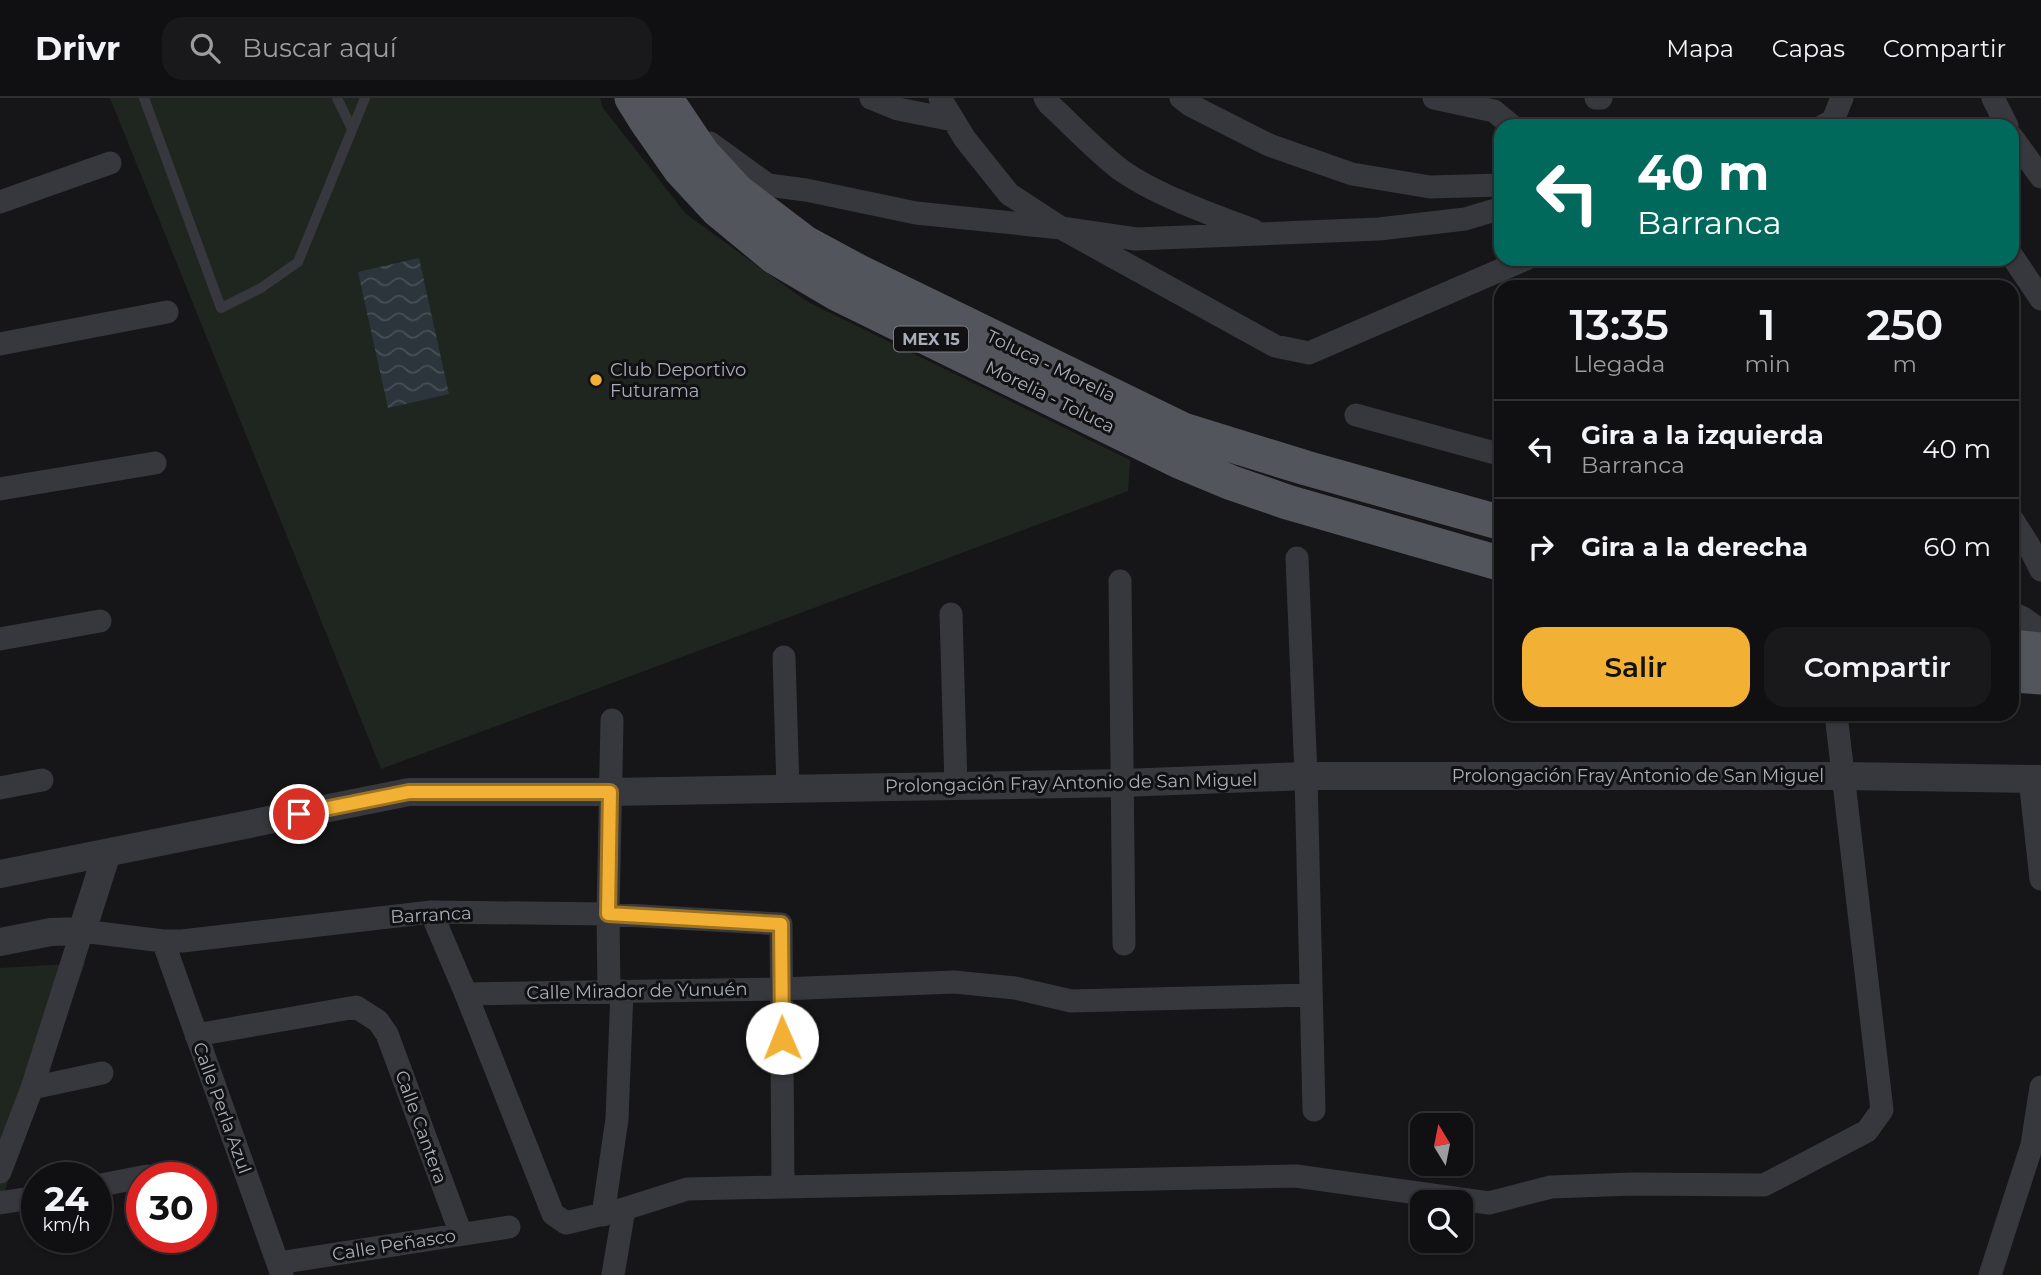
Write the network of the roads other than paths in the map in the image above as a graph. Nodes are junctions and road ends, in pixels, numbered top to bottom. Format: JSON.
{"nodes":[{"id":1,"x":144,"y":98,"type":"edge"},
{"id":2,"x":337,"y":98,"type":"edge"},
{"id":3,"x":365,"y":98,"type":"edge"},
{"id":4,"x":632,"y":98,"type":"edge"},
{"id":5,"x":665,"y":98,"type":"edge"},
{"id":6,"x":679,"y":98,"type":"edge"},
{"id":7,"x":872,"y":98,"type":"edge"},
{"id":8,"x":940,"y":98,"type":"edge"},
{"id":9,"x":1045,"y":98,"type":"edge"},
{"id":10,"x":1181,"y":98,"type":"edge"},
{"id":11,"x":1434,"y":98,"type":"edge"},
{"id":12,"x":1842,"y":98,"type":"edge"},
{"id":13,"x":1993,"y":98,"type":"edge"},
{"id":14,"x":1504,"y":119,"type":"edge"},
{"id":15,"x":1833,"y":119,"type":"edge"},
{"id":16,"x":2004,"y":119,"type":"edge"},
{"id":17,"x":953,"y":120,"type":"junction"},
{"id":18,"x":352,"y":129,"type":"junction"},
{"id":19,"x":2019,"y":147,"type":"edge"},
{"id":20,"x":110,"y":163,"type":"dead end"},
{"id":21,"x":2041,"y":177,"type":"edge"},
{"id":22,"x":1494,"y":185,"type":"edge"},
{"id":23,"x":1430,"y":187,"type":"junction"},
{"id":24,"x":0,"y":202,"type":"edge"},
{"id":25,"x":1193,"y":206,"type":"junction"},
{"id":26,"x":1494,"y":210,"type":"edge"},
{"id":27,"x":1436,"y":223,"type":"junction"},
{"id":28,"x":1061,"y":228,"type":"junction"},
{"id":29,"x":1263,"y":233,"type":"junction"},
{"id":30,"x":1193,"y":238,"type":"junction"},
{"id":31,"x":1510,"y":266,"type":"edge"},
{"id":32,"x":2019,"y":266,"type":"edge"},
{"id":33,"x":2041,"y":299,"type":"edge"},
{"id":34,"x":167,"y":312,"type":"dead end"},
{"id":35,"x":0,"y":344,"type":"edge"},
{"id":36,"x":1356,"y":415,"type":"dead end"},
{"id":37,"x":1494,"y":453,"type":"edge"},
{"id":38,"x":155,"y":463,"type":"dead end"},
{"id":39,"x":0,"y":489,"type":"edge"},
{"id":40,"x":1287,"y":502,"type":"junction"},
{"id":41,"x":1494,"y":521,"type":"edge"},
{"id":42,"x":2019,"y":530,"type":"edge"},
{"id":43,"x":1494,"y":551,"type":"edge"},
{"id":44,"x":1297,"y":558,"type":"dead end"},
{"id":45,"x":1494,"y":562,"type":"edge"},
{"id":46,"x":2041,"y":570,"type":"edge"},
{"id":47,"x":1120,"y":581,"type":"dead end"},
{"id":48,"x":951,"y":614,"type":"dead end"},
{"id":49,"x":2019,"y":617,"type":"edge"},
{"id":50,"x":100,"y":621,"type":"dead end"},
{"id":51,"x":2041,"y":629,"type":"edge"},
{"id":52,"x":0,"y":639,"type":"edge"},
{"id":53,"x":2019,"y":648,"type":"edge"},
{"id":54,"x":2041,"y":650,"type":"edge"},
{"id":55,"x":784,"y":657,"type":"dead end"},
{"id":56,"x":2019,"y":675,"type":"edge"},
{"id":57,"x":2041,"y":677,"type":"edge"},
{"id":58,"x":612,"y":720,"type":"dead end"},
{"id":59,"x":1837,"y":721,"type":"edge"},
{"id":60,"x":1306,"y":776,"type":"junction"},
{"id":61,"x":1843,"y":776,"type":"junction"},
{"id":62,"x":2035,"y":779,"type":"edge"},
{"id":63,"x":42,"y":780,"type":"dead end"},
{"id":64,"x":1123,"y":783,"type":"junction"},
{"id":65,"x":956,"y":786,"type":"junction"},
{"id":66,"x":0,"y":788,"type":"edge"},
{"id":67,"x":788,"y":789,"type":"junction"},
{"id":68,"x":610,"y":792,"type":"junction"},
{"id":69,"x":107,"y":853,"type":"junction"},
{"id":70,"x":0,"y":874,"type":"edge"},
{"id":71,"x":2041,"y":879,"type":"edge"},
{"id":72,"x":431,"y":912,"type":"junction"},
{"id":73,"x":608,"y":914,"type":"junction"},
{"id":74,"x":82,"y":932,"type":"junction"},
{"id":75,"x":163,"y":941,"type":"junction"},
{"id":76,"x":1,"y":944,"type":"edge"},
{"id":77,"x":1124,"y":944,"type":"dead end"},
{"id":78,"x":781,"y":989,"type":"junction"},
{"id":79,"x":615,"y":991,"type":"junction"},
{"id":80,"x":466,"y":994,"type":"junction"},
{"id":81,"x":1310,"y":995,"type":"junction"},
{"id":82,"x":196,"y":1035,"type":"junction"},
{"id":83,"x":102,"y":1073,"type":"dead end"},
{"id":84,"x":2041,"y":1087,"type":"edge"},
{"id":85,"x":32,"y":1088,"type":"junction"},
{"id":86,"x":1314,"y":1110,"type":"dead end"},
{"id":87,"x":0,"y":1172,"type":"edge"},
{"id":88,"x":783,"y":1187,"type":"junction"},
{"id":89,"x":21,"y":1200,"type":"edge"},
{"id":90,"x":0,"y":1203,"type":"edge"},
{"id":91,"x":614,"y":1212,"type":"junction"},
{"id":92,"x":509,"y":1227,"type":"dead end"},
{"id":93,"x":461,"y":1234,"type":"junction"},
{"id":94,"x":280,"y":1269,"type":"edge"},
{"id":95,"x":613,"y":1275,"type":"edge"},
{"id":96,"x":1990,"y":1275,"type":"edge"}],
"edges":[{"from":1,"to":18,"type":"lane"},
{"from":2,"to":18,"type":"lane"},
{"from":3,"to":18,"type":"lane"},
{"from":4,"to":40,"type":"main road","name":"Morelia - Toluca","number":"MEX 15"},
{"from":5,"to":41,"type":"main road","name":"Toluca - Morelia","number":"MEX 15"},
{"from":6,"to":28,"type":"street"},
{"from":7,"to":17,"type":"street"},
{"from":8,"to":17,"type":"street"},
{"from":9,"to":25,"type":"street"},
{"from":10,"to":23,"type":"street"},
{"from":11,"to":14,"type":"street"},
{"from":12,"to":15,"type":"street"},
{"from":13,"to":16,"type":"street"},
{"from":17,"to":28,"type":"street"},
{"from":19,"to":21,"type":"street"},
{"from":20,"to":24,"type":"street"},
{"from":22,"to":23,"type":"street"},
{"from":23,"to":27,"type":"street"},
{"from":25,"to":29,"type":"street"},
{"from":25,"to":30,"type":"street"},
{"from":26,"to":27,"type":"street"},
{"from":27,"to":29,"type":"street"},
{"from":28,"to":30,"type":"street"},
{"from":28,"to":31,"type":"street"},
{"from":29,"to":30,"type":"street"},
{"from":32,"to":33,"type":"street"},
{"from":34,"to":35,"type":"street"},
{"from":36,"to":37,"type":"street"},
{"from":38,"to":39,"type":"street"},
{"from":40,"to":43,"type":"main road"},
{"from":40,"to":45,"type":"main road","name":"Morelia - Toluca","number":"MEX 15"},
{"from":42,"to":46,"type":"street"},
{"from":44,"to":60,"type":"street"},
{"from":47,"to":64,"type":"street"},
{"from":48,"to":65,"type":"street"},
{"from":49,"to":51,"type":"street"},
{"from":50,"to":52,"type":"street"},
{"from":53,"to":54,"type":"main road"},
{"from":55,"to":67,"type":"street"},
{"from":56,"to":57,"type":"main road"},
{"from":58,"to":68,"type":"street"},
{"from":59,"to":61,"type":"street"},
{"from":60,"to":61,"type":"street","name":"Prolongación Fray Antonio de San Miguel"},
{"from":60,"to":64,"type":"street","name":"Prolongación Fray Antonio de San Miguel"},
{"from":60,"to":81,"type":"street"},
{"from":61,"to":62,"type":"street","name":"Prolongación Fray Antonio de San Miguel"},
{"from":61,"to":88,"type":"street"},
{"from":62,"to":71,"type":"street"},
{"from":63,"to":66,"type":"street"},
{"from":64,"to":65,"type":"street","name":"Prolongación Fray Antonio de San Miguel"},
{"from":64,"to":77,"type":"street"},
{"from":65,"to":67,"type":"street","name":"Prolongación Fray Antonio de San Miguel"},
{"from":67,"to":68,"type":"street","name":"Prolongación Fray Antonio de San Miguel"},
{"from":68,"to":69,"type":"street","name":"Prolongación Fray Antonio de San Miguel"},
{"from":68,"to":73,"type":"street"},
{"from":69,"to":70,"type":"street","name":"Prolongación Fray Antonio de San Miguel"},
{"from":69,"to":74,"type":"street"},
{"from":72,"to":73,"type":"street","name":"Barranca"},
{"from":72,"to":75,"type":"street","name":"Barranca"},
{"from":72,"to":80,"type":"street"},
{"from":73,"to":78,"type":"street","name":"Barranca"},
{"from":73,"to":79,"type":"street"},
{"from":74,"to":75,"type":"street","name":"Barranca"},
{"from":74,"to":76,"type":"street"},
{"from":74,"to":85,"type":"street"},
{"from":75,"to":82,"type":"street","name":"Calle Perla Azul"},
{"from":78,"to":79,"type":"street","name":"Calle Mirador de Yunuén"},
{"from":78,"to":81,"type":"street","name":"Calle Mirador de Yunuén"},
{"from":78,"to":88,"type":"street"},
{"from":79,"to":80,"type":"street","name":"Calle Mirador de Yunuén"},
{"from":79,"to":91,"type":"street"},
{"from":80,"to":91,"type":"street"},
{"from":81,"to":86,"type":"street"},
{"from":82,"to":93,"type":"street","name":"Calle Cantera"},
{"from":82,"to":94,"type":"street","name":"Calle Perla Azul"},
{"from":83,"to":85,"type":"street"},
{"from":84,"to":96,"type":"street"},
{"from":85,"to":87,"type":"street"},
{"from":88,"to":91,"type":"street"},
{"from":89,"to":90,"type":"street"},
{"from":91,"to":95,"type":"street"},
{"from":92,"to":93,"type":"street","name":"Calle Peñasco"},
{"from":93,"to":94,"type":"street","name":"Calle Peñasco"}]}
